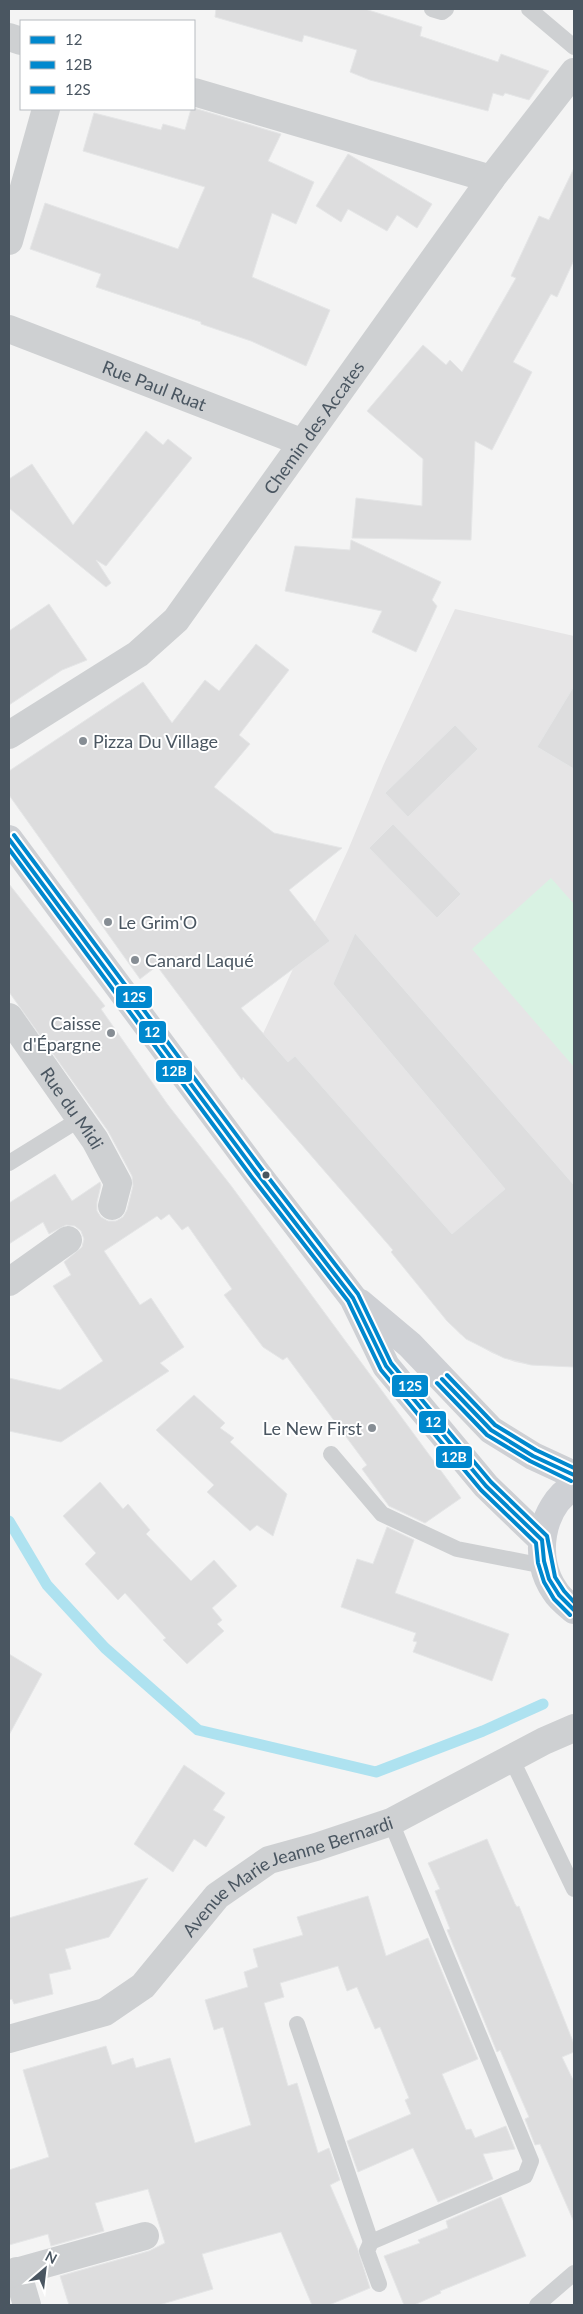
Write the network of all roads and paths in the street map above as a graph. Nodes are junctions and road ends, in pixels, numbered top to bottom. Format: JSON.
{"nodes":[{"id":1,"x":432,"y":9,"type":"edge"},
{"id":2,"x":446,"y":9,"type":"edge"},
{"id":3,"x":529,"y":9,"type":"edge"},
{"id":4,"x":574,"y":47,"type":"edge"},
{"id":5,"x":574,"y":72,"type":"edge"},
{"id":6,"x":195,"y":92,"type":"edge"},
{"id":7,"x":46,"y":110,"type":"edge"},
{"id":8,"x":491,"y":179,"type":"junction"},
{"id":9,"x":9,"y":241,"type":"edge"},
{"id":10,"x":9,"y":329,"type":"edge"},
{"id":11,"x":301,"y":442,"type":"junction"},
{"id":12,"x":9,"y":735,"type":"edge"},
{"id":13,"x":9,"y":839,"type":"edge"},
{"id":14,"x":9,"y":1017,"type":"edge"},
{"id":15,"x":80,"y":1119,"type":"junction"},
{"id":16,"x":9,"y":1162,"type":"edge"},
{"id":17,"x":112,"y":1206,"type":"dead end"},
{"id":18,"x":68,"y":1240,"type":"dead end"},
{"id":19,"x":9,"y":1282,"type":"edge"},
{"id":20,"x":352,"y":1298,"type":"junction"},
{"id":21,"x":331,"y":1454,"type":"dead end"},
{"id":22,"x":574,"y":1475,"type":"edge"},
{"id":23,"x":574,"y":1486,"type":"edge"},
{"id":24,"x":543,"y":1553,"type":"junction"},
{"id":25,"x":574,"y":1610,"type":"edge"},
{"id":26,"x":572,"y":1725,"type":"edge"},
{"id":27,"x":511,"y":1758,"type":"junction"},
{"id":28,"x":391,"y":1822,"type":"junction"},
{"id":29,"x":574,"y":1888,"type":"edge"},
{"id":30,"x":297,"y":2024,"type":"dead end"},
{"id":31,"x":9,"y":2039,"type":"edge"},
{"id":32,"x":144,"y":2236,"type":"dead end"},
{"id":33,"x":371,"y":2242,"type":"junction"},
{"id":34,"x":13,"y":2272,"type":"edge"},
{"id":35,"x":574,"y":2273,"type":"edge"},
{"id":36,"x":379,"y":2284,"type":"dead end"},
{"id":37,"x":27,"y":2305,"type":"edge"},
{"id":38,"x":536,"y":2305,"type":"edge"}],
"edges":[{"from":1,"to":2,"type":"lane"},
{"from":3,"to":4,"type":"lane"},
{"from":5,"to":8,"type":"street","name":"Chemin des Accates"},
{"from":6,"to":8,"type":"street"},
{"from":7,"to":9,"type":"street"},
{"from":8,"to":11,"type":"street","name":"Chemin des Accates"},
{"from":10,"to":11,"type":"street","name":"Rue Paul Ruat"},
{"from":11,"to":12,"type":"street","name":"Chemin des Accates"},
{"from":13,"to":20,"type":"street"},
{"from":14,"to":15,"type":"street","name":"Rue du Midi"},
{"from":15,"to":16,"type":"lane"},
{"from":15,"to":17,"type":"street","name":"Rue du Midi"},
{"from":18,"to":19,"type":"street"},
{"from":20,"to":22,"type":"street"},
{"from":20,"to":24,"type":"street"},
{"from":21,"to":24,"type":"lane"},
{"from":23,"to":24,"type":"street"},
{"from":24,"to":25,"type":"street"},
{"from":26,"to":27,"type":"street","name":"Avenue Marie Jeanne Bernardi"},
{"from":27,"to":28,"type":"street","name":"Avenue Marie Jeanne Bernardi"},
{"from":27,"to":29,"type":"lane"},
{"from":28,"to":31,"type":"street","name":"Avenue Marie Jeanne Bernardi"},
{"from":28,"to":33,"type":"lane"},
{"from":30,"to":33,"type":"lane"},
{"from":32,"to":34,"type":"street"},
{"from":33,"to":36,"type":"lane"},
{"from":34,"to":37,"type":"street"},
{"from":35,"to":38,"type":"lane"}]}
